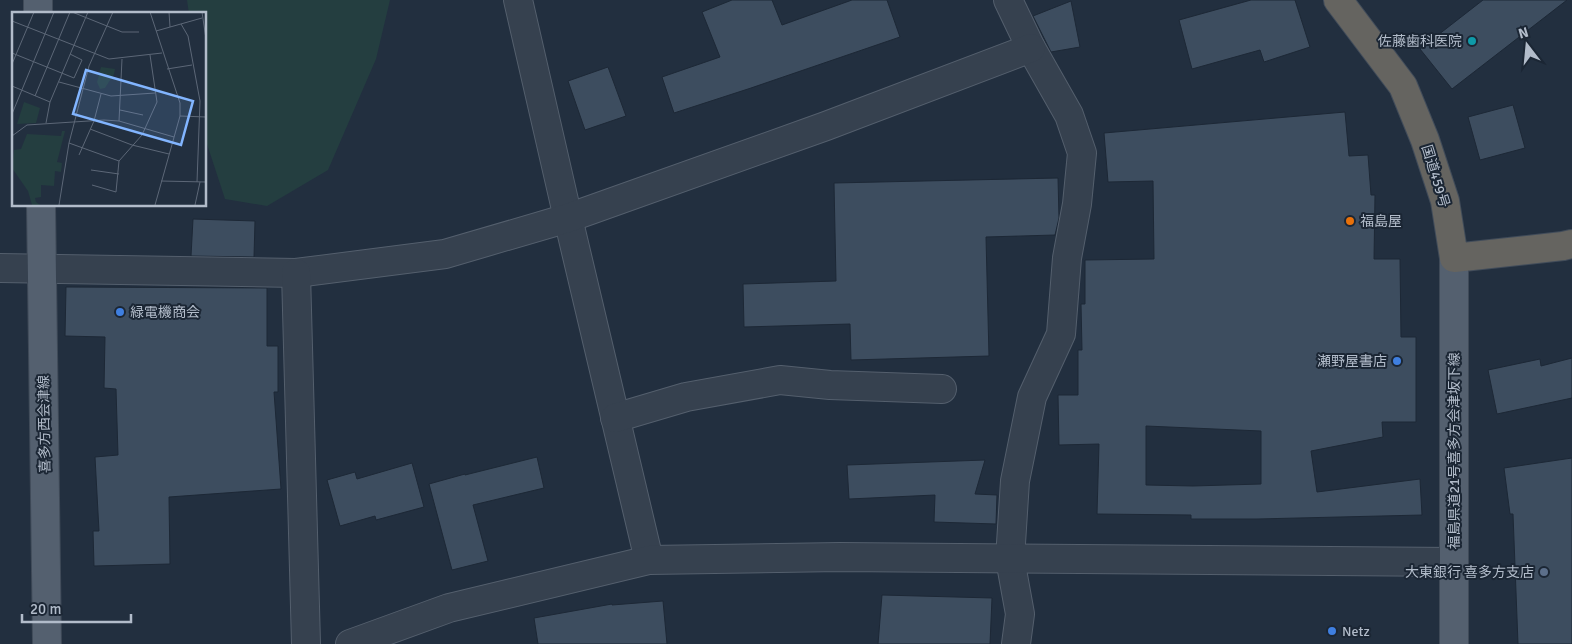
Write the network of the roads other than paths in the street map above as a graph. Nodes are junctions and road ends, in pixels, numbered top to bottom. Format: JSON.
{"nodes":[{"id":1,"x":518,"y":0,"type":"edge"},
{"id":2,"x":1008,"y":0,"type":"edge"},
{"id":3,"x":1338,"y":0,"type":"edge"},
{"id":4,"x":1031,"y":48,"type":"junction"},
{"id":5,"x":41,"y":206,"type":"edge"},
{"id":6,"x":568,"y":218,"type":"junction"},
{"id":7,"x":1572,"y":244,"type":"edge"},
{"id":8,"x":1454,"y":258,"type":"junction"},
{"id":9,"x":0,"y":268,"type":"edge"},
{"id":10,"x":42,"y":268,"type":"junction"},
{"id":11,"x":296,"y":273,"type":"junction"},
{"id":12,"x":942,"y":389,"type":"dead end"},
{"id":13,"x":615,"y":418,"type":"junction"},
{"id":14,"x":1010,"y":559,"type":"junction"},
{"id":15,"x":649,"y":560,"type":"junction"},
{"id":16,"x":1454,"y":562,"type":"junction"},
{"id":17,"x":47,"y":644,"type":"edge"},
{"id":18,"x":306,"y":644,"type":"edge"},
{"id":19,"x":350,"y":644,"type":"edge"},
{"id":20,"x":1016,"y":644,"type":"edge"},
{"id":21,"x":1454,"y":644,"type":"edge"}],
"edges":[{"from":1,"to":6,"type":"street"},
{"from":2,"to":4,"type":"street"},
{"from":3,"to":8,"type":"highway","name":"国道459号"},
{"from":4,"to":6,"type":"street"},
{"from":4,"to":14,"type":"street"},
{"from":5,"to":10,"type":"main road","name":"喜多方西会津線"},
{"from":6,"to":11,"type":"street"},
{"from":6,"to":13,"type":"street"},
{"from":7,"to":8,"type":"highway"},
{"from":8,"to":16,"type":"main road","name":"福島県道21号喜多方会津坂下線"},
{"from":9,"to":10,"type":"street"},
{"from":10,"to":11,"type":"street"},
{"from":10,"to":17,"type":"main road","name":"喜多方西会津線"},
{"from":11,"to":18,"type":"street"},
{"from":12,"to":13,"type":"street"},
{"from":13,"to":15,"type":"street"},
{"from":14,"to":15,"type":"street"},
{"from":14,"to":16,"type":"street"},
{"from":14,"to":20,"type":"street"},
{"from":15,"to":19,"type":"street"},
{"from":16,"to":21,"type":"main road","name":"福島県道21号喜多方会津坂下線"}]}
